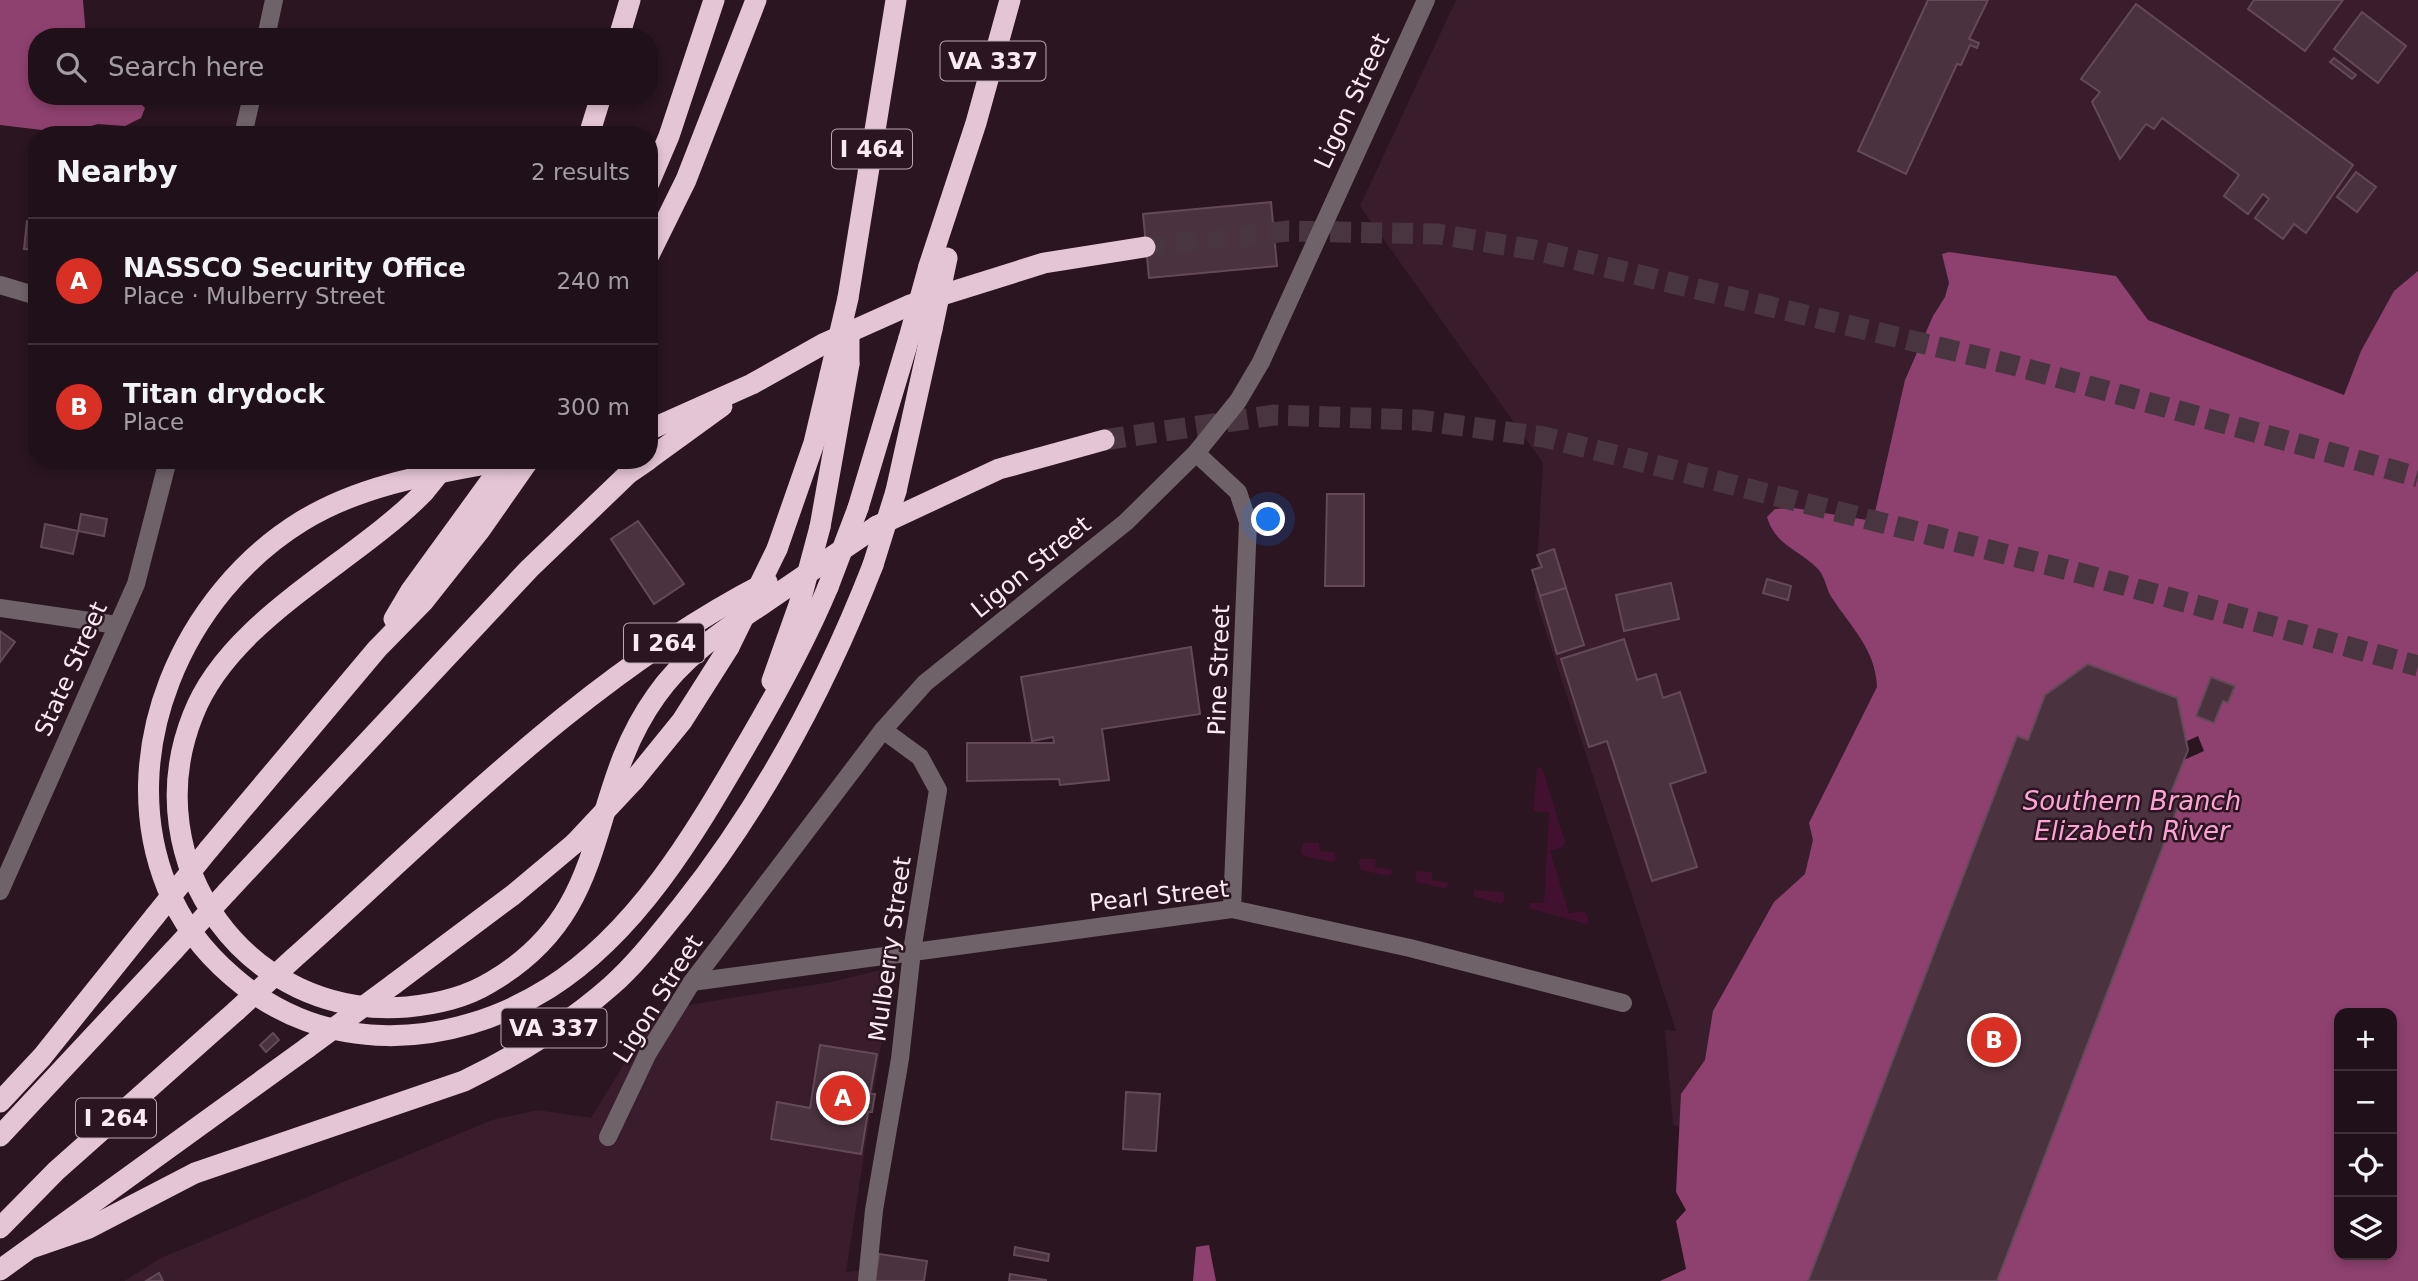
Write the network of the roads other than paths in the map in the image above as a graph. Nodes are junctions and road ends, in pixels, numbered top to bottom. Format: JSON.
{"nodes":[{"id":1,"x":274,"y":0,"type":"edge"},
{"id":2,"x":620,"y":0,"type":"edge"},
{"id":3,"x":630,"y":0,"type":"edge"},
{"id":4,"x":714,"y":0,"type":"edge"},
{"id":5,"x":755,"y":0,"type":"edge"},
{"id":6,"x":896,"y":0,"type":"edge"},
{"id":7,"x":1010,"y":0,"type":"edge"},
{"id":8,"x":1426,"y":0,"type":"edge"},
{"id":9,"x":268,"y":28,"type":"edge"},
{"id":10,"x":619,"y":28,"type":"edge"},
{"id":11,"x":621,"y":28,"type":"edge"},
{"id":12,"x":250,"y":105,"type":"edge"},
{"id":13,"x":598,"y":105,"type":"edge"},
{"id":14,"x":245,"y":126,"type":"edge"},
{"id":15,"x":592,"y":126,"type":"edge"},
{"id":16,"x":658,"y":162,"type":"edge"},
{"id":17,"x":658,"y":237,"type":"edge"},
{"id":18,"x":1145,"y":247,"type":"tunnel mouth"},
{"id":19,"x":938,"y":262,"type":"junction"},
{"id":20,"x":0,"y":285,"type":"edge"},
{"id":21,"x":28,"y":293,"type":"edge"},
{"id":22,"x":848,"y":298,"type":"junction"},
{"id":23,"x":752,"y":384,"type":"junction"},
{"id":24,"x":658,"y":426,"type":"edge"},
{"id":25,"x":1104,"y":440,"type":"tunnel mouth"},
{"id":26,"x":658,"y":453,"type":"edge"},
{"id":27,"x":1196,"y":453,"type":"junction"},
{"id":28,"x":166,"y":469,"type":"edge"},
{"id":29,"x":443,"y":469,"type":"edge"},
{"id":30,"x":483,"y":469,"type":"edge"},
{"id":31,"x":507,"y":469,"type":"edge"},
{"id":32,"x":512,"y":469,"type":"edge"},
{"id":33,"x":636,"y":469,"type":"edge"},
{"id":34,"x":877,"y":526,"type":"junction"},
{"id":35,"x":0,"y":608,"type":"edge"},
{"id":36,"x":117,"y":625,"type":"junction"},
{"id":37,"x":377,"y":649,"type":"junction"},
{"id":38,"x":883,"y":730,"type":"junction"},
{"id":39,"x":749,"y":741,"type":"junction"},
{"id":40,"x":0,"y":891,"type":"edge"},
{"id":41,"x":1232,"y":909,"type":"junction"},
{"id":42,"x":912,"y":951,"type":"junction"},
{"id":43,"x":692,"y":982,"type":"junction"},
{"id":44,"x":1623,"y":1003,"type":"dead end"},
{"id":45,"x":0,"y":1102,"type":"edge"},
{"id":46,"x":0,"y":1136,"type":"edge"},
{"id":47,"x":608,"y":1137,"type":"dead end"},
{"id":48,"x":0,"y":1228,"type":"edge"},
{"id":49,"x":31,"y":1248,"type":"junction"},
{"id":50,"x":0,"y":1270,"type":"edge"},
{"id":51,"x":867,"y":1281,"type":"edge"}],
"edges":[{"from":1,"to":9,"type":"street"},
{"from":2,"to":10,"type":"highway"},
{"from":3,"to":11,"type":"highway"},
{"from":4,"to":16,"type":"highway"},
{"from":5,"to":17,"type":"highway"},
{"from":6,"to":22,"type":"highway","number":"I 464"},
{"from":7,"to":19,"type":"highway","number":"VA 337"},
{"from":8,"to":27,"type":"street","name":"Ligon Street"},
{"from":12,"to":14,"type":"street"},
{"from":13,"to":15,"type":"highway"},
{"from":18,"to":23,"type":"highway","number":"I 264"},
{"from":19,"to":39,"type":"highway","bridge":true},
{"from":19,"to":49,"type":"highway","number":"VA 337","bridge":true},
{"from":20,"to":21,"type":"street"},
{"from":22,"to":39,"type":"highway","bridge":true},
{"from":22,"to":49,"type":"highway","bridge":true},
{"from":23,"to":24,"type":"highway"},
{"from":23,"to":26,"type":"highway","number":"I 264"},
{"from":25,"to":34,"type":"highway","number":"I 264"},
{"from":27,"to":38,"type":"street","name":"Ligon Street"},
{"from":27,"to":41,"type":"street","name":"Pine Street"},
{"from":28,"to":36,"type":"street","name":"State Street"},
{"from":29,"to":34,"type":"highway","bridge":true},
{"from":30,"to":39,"type":"highway"},
{"from":31,"to":37,"type":"highway","bridge":true},
{"from":32,"to":37,"type":"highway"},
{"from":33,"to":46,"type":"highway","number":"I 264","bridge":true},
{"from":34,"to":48,"type":"highway","number":"I 264","bridge":true},
{"from":35,"to":36,"type":"street"},
{"from":36,"to":40,"type":"street","name":"State Street"},
{"from":37,"to":45,"type":"highway","bridge":true},
{"from":38,"to":42,"type":"street","name":"Mulberry Street"},
{"from":38,"to":43,"type":"street","name":"Ligon Street"},
{"from":41,"to":42,"type":"street","name":"Pearl Street"},
{"from":41,"to":44,"type":"street","name":"Pearl Street"},
{"from":42,"to":43,"type":"street","name":"Pearl Street"},
{"from":42,"to":51,"type":"street","name":"Mulberry Street"},
{"from":43,"to":47,"type":"street","name":"Ligon Street"},
{"from":49,"to":50,"type":"highway","number":"VA 337"}]}
